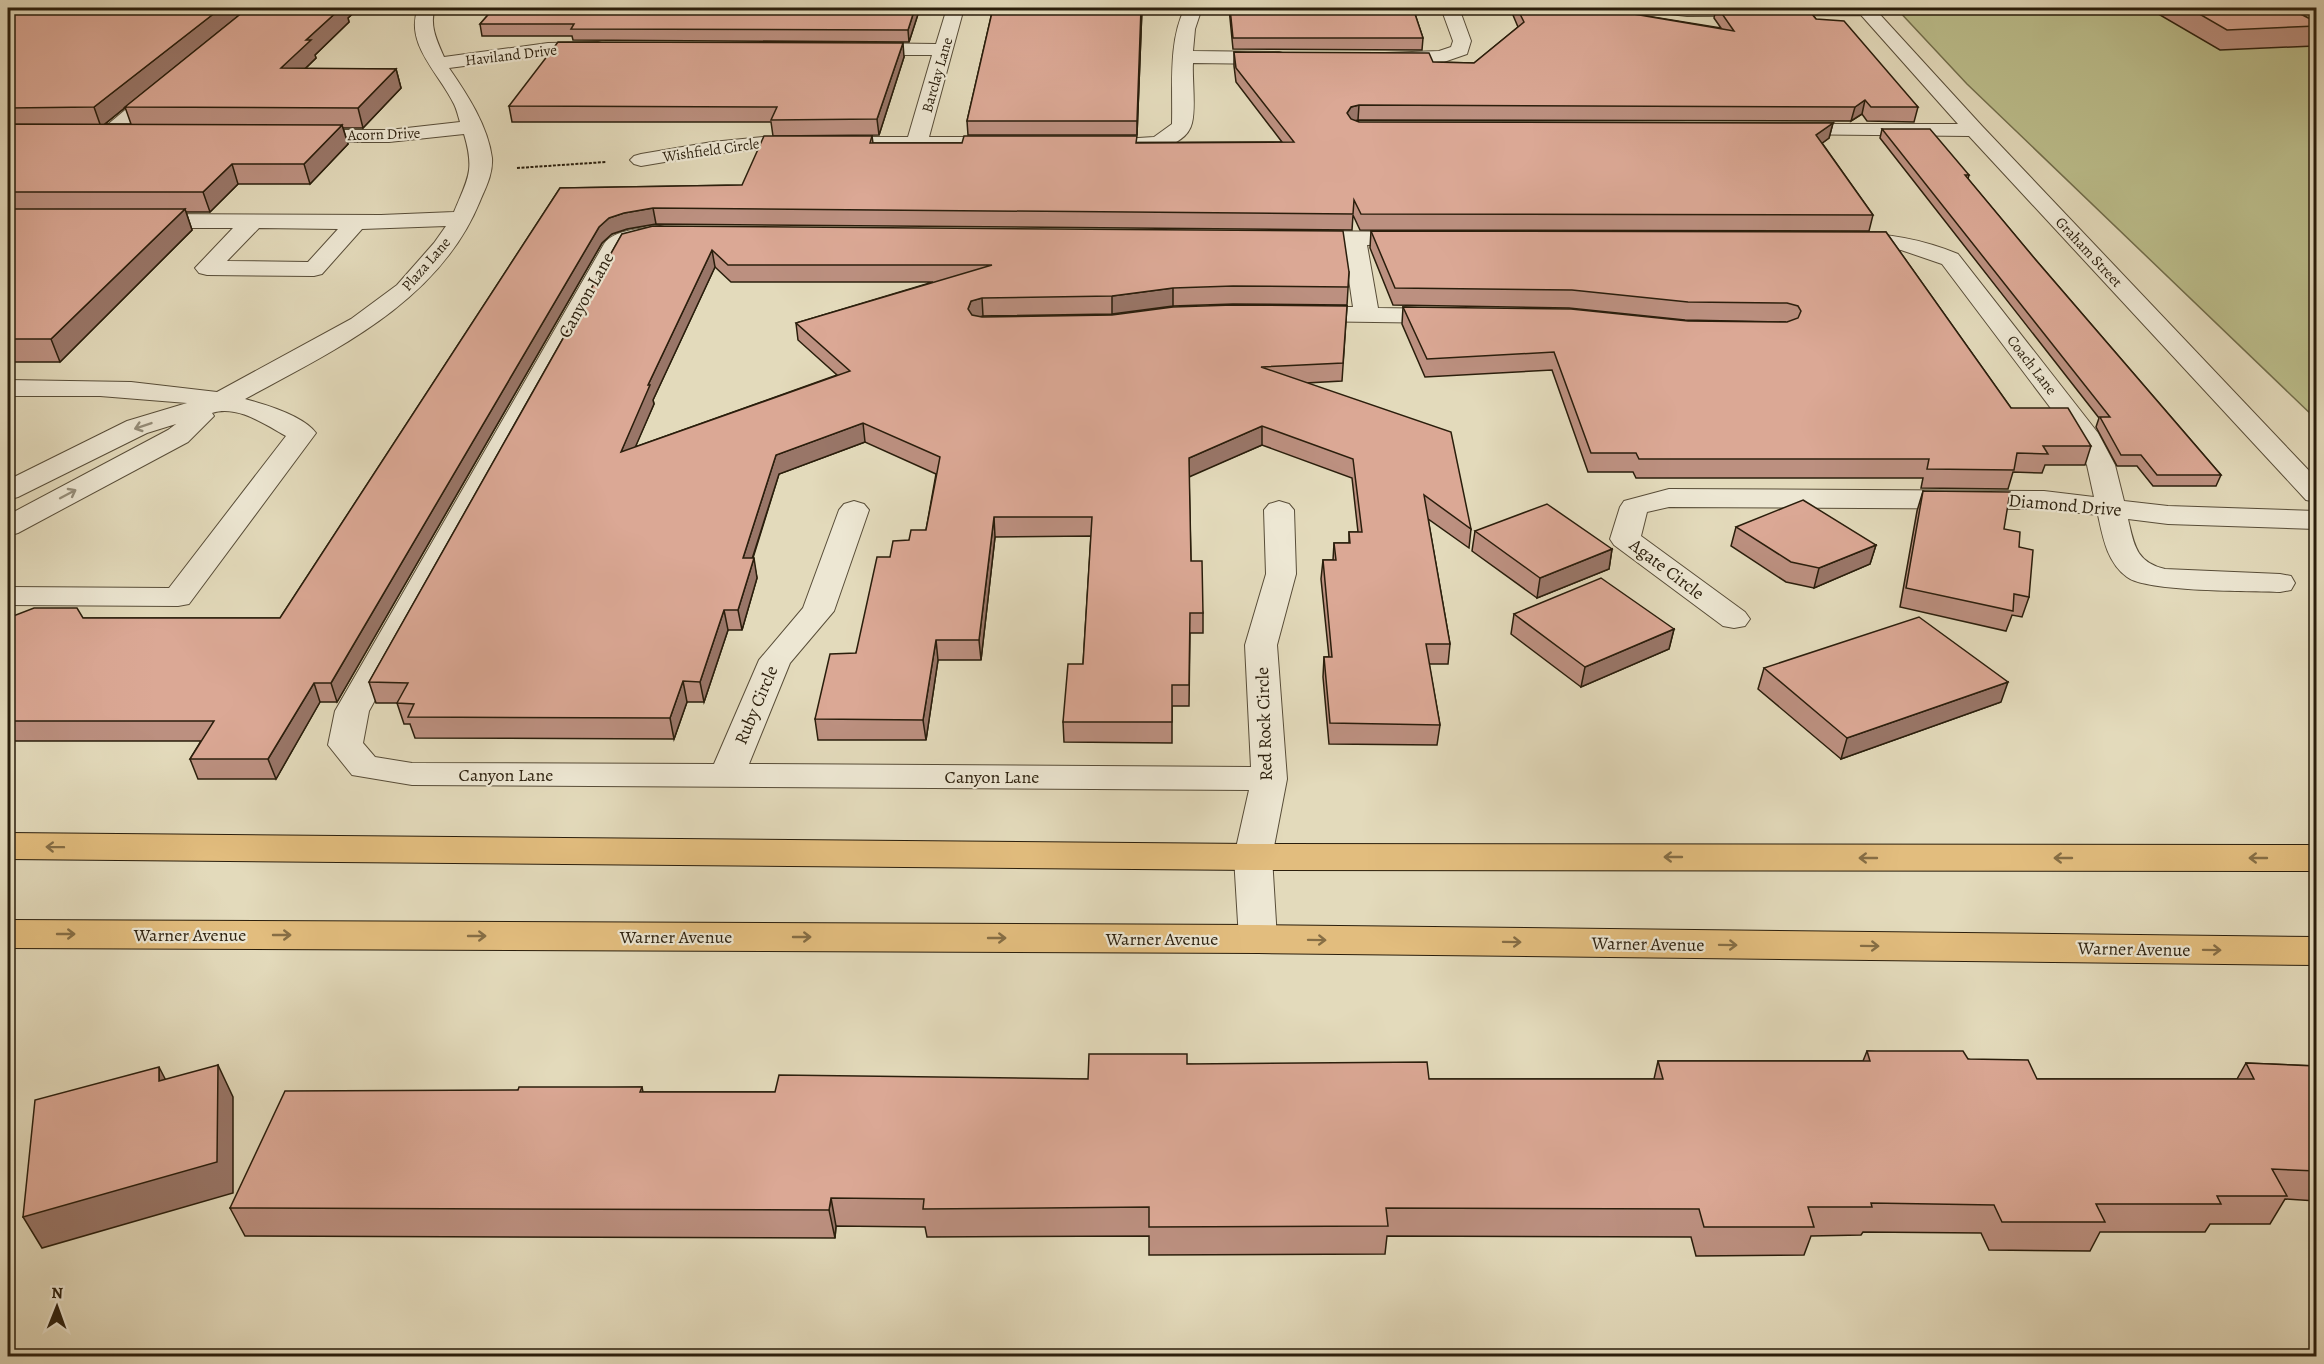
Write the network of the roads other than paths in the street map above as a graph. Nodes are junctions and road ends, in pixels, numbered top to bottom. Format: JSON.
{"nodes":[{"id":1,"x":426,"y":8,"type":"edge"},
{"id":2,"x":955,"y":8,"type":"edge"},
{"id":3,"x":1193,"y":8,"type":"edge"},
{"id":4,"x":1450,"y":8,"type":"edge"},
{"id":5,"x":1658,"y":8,"type":"edge"},
{"id":6,"x":1866,"y":9,"type":"edge"},
{"id":7,"x":619,"y":48,"type":"edge"},
{"id":8,"x":840,"y":49,"type":"edge"},
{"id":9,"x":945,"y":50,"type":"junction"},
{"id":10,"x":1185,"y":57,"type":"junction"},
{"id":11,"x":1303,"y":58,"type":"edge"},
{"id":12,"x":1362,"y":59,"type":"edge"},
{"id":13,"x":437,"y":63,"type":"junction"},
{"id":14,"x":179,"y":75,"type":"edge"},
{"id":15,"x":472,"y":128,"type":"junction"},
{"id":16,"x":1762,"y":130,"type":"edge"},
{"id":17,"x":1975,"y":130,"type":"junction"},
{"id":18,"x":85,"y":135,"type":"edge"},
{"id":19,"x":107,"y":135,"type":"junction"},
{"id":20,"x":142,"y":135,"type":"edge"},
{"id":21,"x":283,"y":135,"type":"edge"},
{"id":22,"x":917,"y":143,"type":"junction"},
{"id":23,"x":1026,"y":143,"type":"edge"},
{"id":24,"x":1096,"y":144,"type":"edge"},
{"id":25,"x":641,"y":160,"type":"road end"},
{"id":26,"x":462,"y":218,"type":"junction"},
{"id":27,"x":125,"y":221,"type":"edge"},
{"id":28,"x":254,"y":221,"type":"junction"},
{"id":29,"x":356,"y":222,"type":"junction"},
{"id":30,"x":680,"y":233,"type":"edge"},
{"id":31,"x":1283,"y":238,"type":"edge"},
{"id":32,"x":1354,"y":239,"type":"junction"},
{"id":33,"x":1437,"y":239,"type":"edge"},
{"id":34,"x":1829,"y":240,"type":"edge"},
{"id":35,"x":1278,"y":314,"type":"edge"},
{"id":36,"x":1367,"y":315,"type":"junction"},
{"id":37,"x":1474,"y":316,"type":"edge"},
{"id":38,"x":8,"y":388,"type":"edge"},
{"id":39,"x":219,"y":402,"type":"junction"},
{"id":40,"x":8,"y":491,"type":"edge"},
{"id":41,"x":2316,"y":494,"type":"edge"},
{"id":42,"x":1634,"y":507,"type":"joint"},
{"id":43,"x":2110,"y":508,"type":"junction"},
{"id":44,"x":854,"y":510,"type":"dead end"},
{"id":45,"x":1279,"y":510,"type":"dead end"},
{"id":46,"x":2316,"y":520,"type":"edge"},
{"id":47,"x":8,"y":527,"type":"edge"},
{"id":48,"x":2280,"y":584,"type":"dead end"},
{"id":49,"x":8,"y":596,"type":"edge"},
{"id":50,"x":1734,"y":619,"type":"dead end"},
{"id":51,"x":727,"y":776,"type":"junction"},
{"id":52,"x":1269,"y":779,"type":"junction"},
{"id":53,"x":8,"y":846,"type":"edge"},
{"id":54,"x":1253,"y":857,"type":"junction"},
{"id":55,"x":2316,"y":858,"type":"edge"},
{"id":56,"x":8,"y":934,"type":"edge"},
{"id":57,"x":1258,"y":939,"type":"junction"},
{"id":58,"x":2316,"y":951,"type":"edge"}],
"edges":[{"from":1,"to":13,"type":"street"},
{"from":2,"to":9,"type":"street","name":"Barclay Lane"},
{"from":3,"to":10,"type":"street"},
{"from":4,"to":12,"type":"street"},
{"from":5,"to":6,"type":"street"},
{"from":6,"to":17,"type":"street","name":"Graham Street"},
{"from":7,"to":13,"type":"street","name":"Haviland Drive"},
{"from":8,"to":9,"type":"street"},
{"from":9,"to":22,"type":"street","name":"Barclay Lane"},
{"from":10,"to":11,"type":"street"},
{"from":10,"to":24,"type":"street"},
{"from":13,"to":15,"type":"street"},
{"from":14,"to":19,"type":"street"},
{"from":15,"to":21,"type":"street","name":"Acorn Drive"},
{"from":15,"to":26,"type":"street","name":"Plaza Lane"},
{"from":16,"to":17,"type":"street"},
{"from":17,"to":41,"type":"street","name":"Graham Street"},
{"from":18,"to":19,"type":"street"},
{"from":19,"to":20,"type":"street"},
{"from":22,"to":23,"type":"street","name":"Wishfield Circle"},
{"from":22,"to":25,"type":"street","name":"Wishfield Circle"},
{"from":26,"to":29,"type":"street"},
{"from":26,"to":39,"type":"street","name":"Plaza Lane"},
{"from":27,"to":28,"type":"street"},
{"from":28,"to":29,"type":"street"},
{"from":28,"to":29,"type":"street"},
{"from":30,"to":51,"type":"street","name":"Canyon Lane"},
{"from":31,"to":32,"type":"street"},
{"from":32,"to":33,"type":"street"},
{"from":32,"to":36,"type":"street"},
{"from":34,"to":43,"type":"street","name":"Coach Lane"},
{"from":35,"to":36,"type":"street"},
{"from":36,"to":37,"type":"street"},
{"from":38,"to":39,"type":"street"},
{"from":39,"to":40,"type":"street","name":"Plaza Lane","one_way":true},
{"from":47,"to":39,"type":"street","name":"Plaza Lane","one_way":true},
{"from":39,"to":49,"type":"street"},
{"from":42,"to":43,"type":"street","name":"Diamond Drive"},
{"from":42,"to":50,"type":"street","name":"Agate Circle"},
{"from":43,"to":46,"type":"street","name":"Diamond Drive"},
{"from":43,"to":48,"type":"street","name":"Coach Lane"},
{"from":44,"to":51,"type":"street","name":"Ruby Circle"},
{"from":45,"to":52,"type":"street","name":"Red Rock Circle"},
{"from":51,"to":52,"type":"street","name":"Canyon Lane"},
{"from":52,"to":54,"type":"street","name":"Red Rock Circle"},
{"from":54,"to":53,"type":"main road","one_way":true},
{"from":55,"to":54,"type":"main road","one_way":true},
{"from":54,"to":57,"type":"street","name":"Red Rock Circle"},
{"from":56,"to":57,"type":"main road","name":"Warner Avenue","one_way":true},
{"from":57,"to":58,"type":"main road","name":"Warner Avenue","one_way":true}]}
